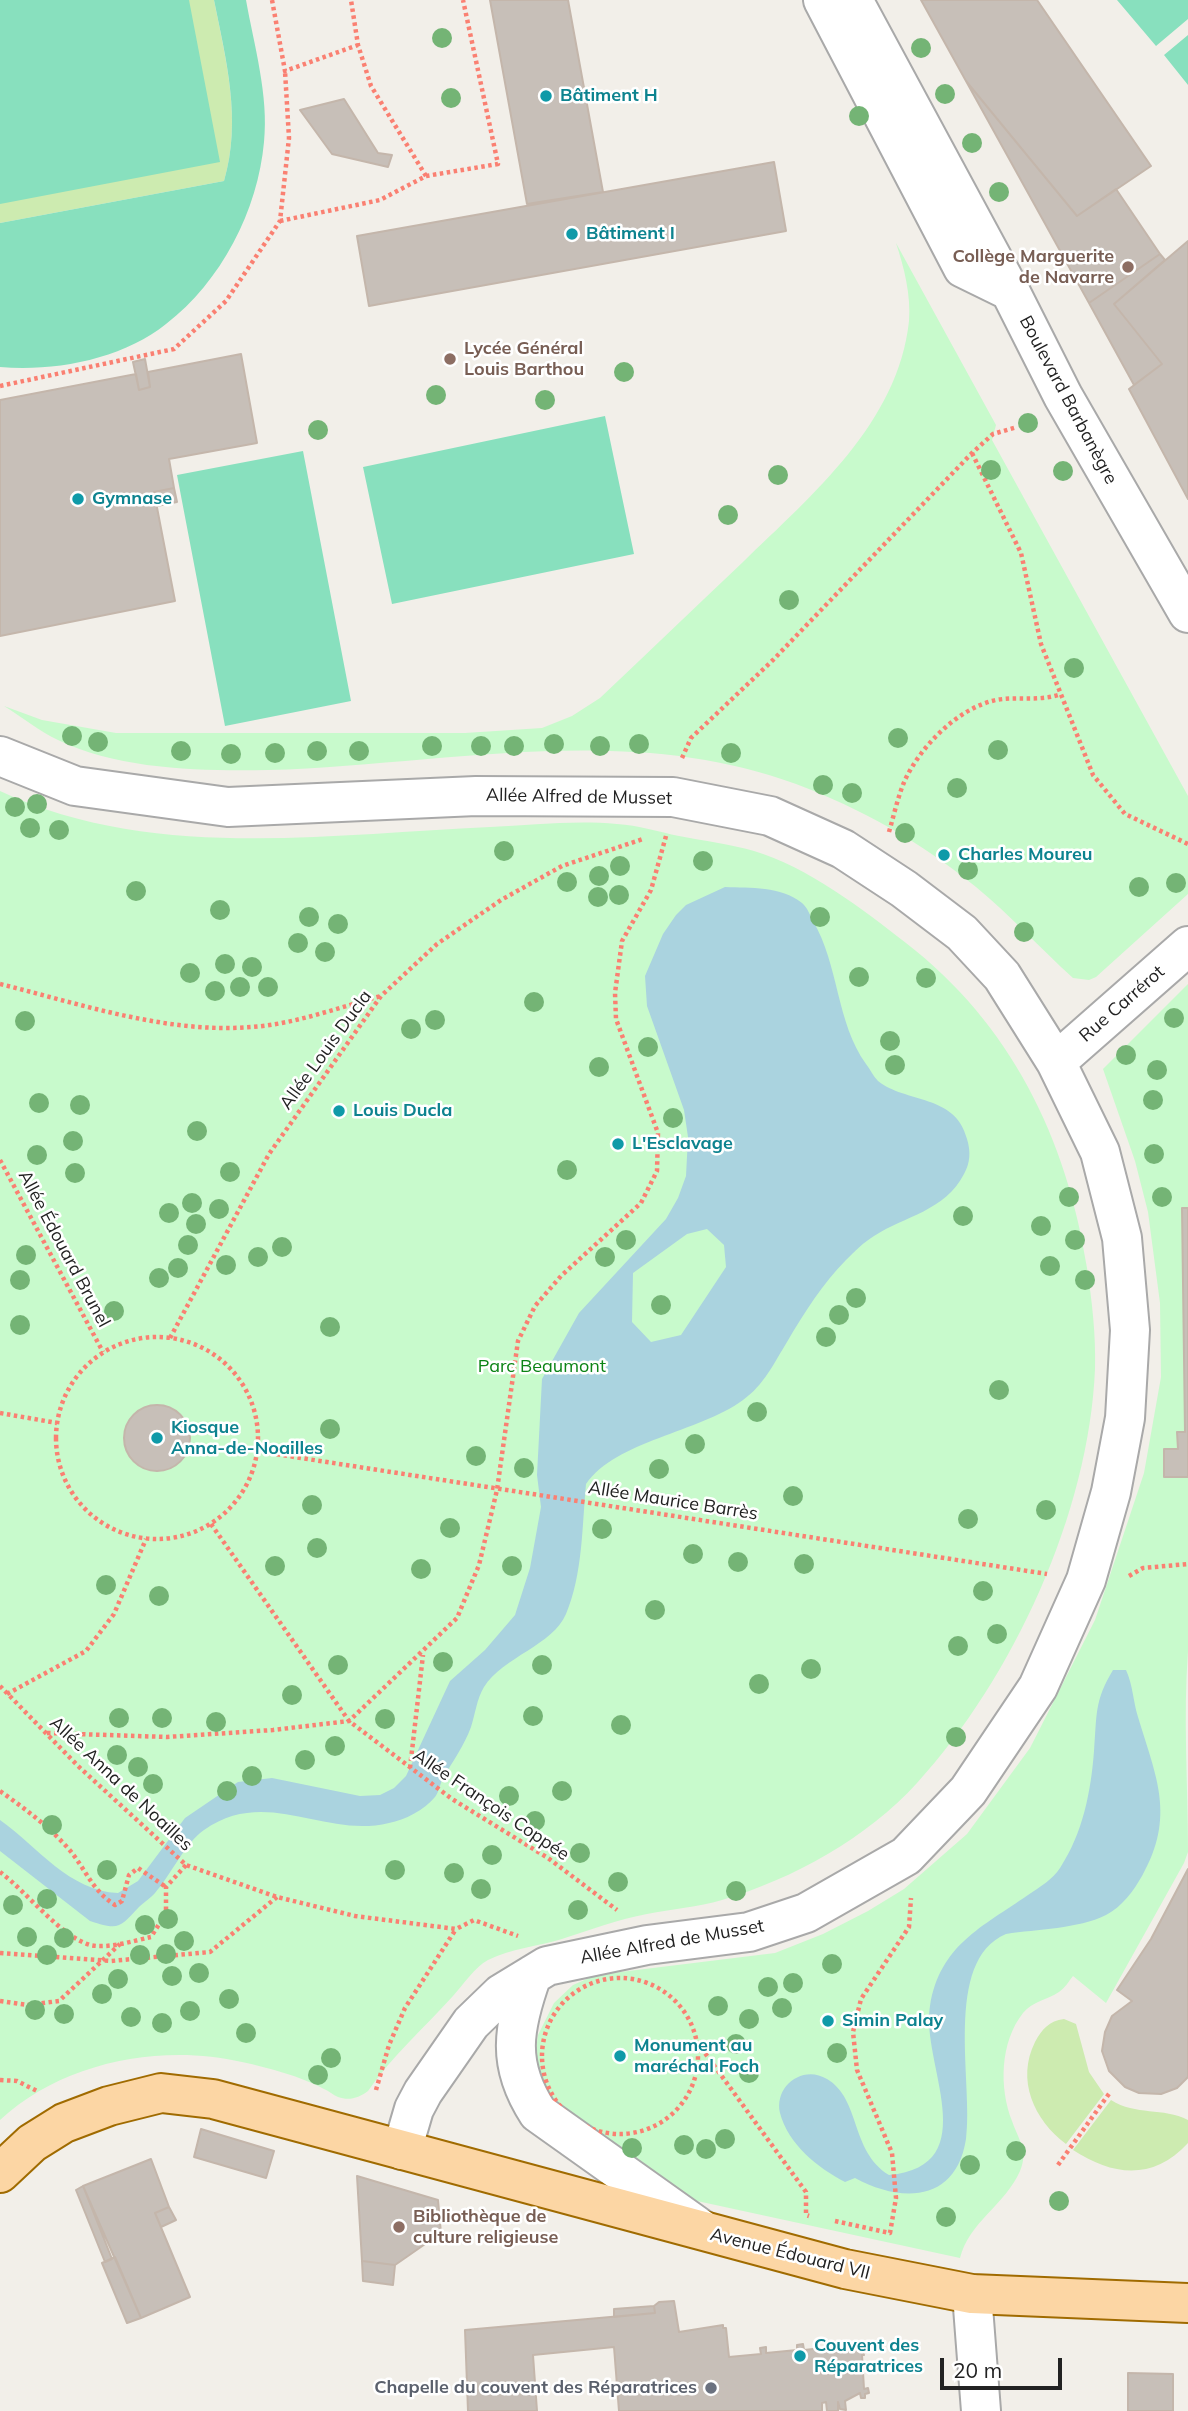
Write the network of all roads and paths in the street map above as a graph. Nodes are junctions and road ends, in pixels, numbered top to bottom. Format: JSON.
{"nodes":[{"id":1,"x":272,"y":0,"type":"edge"},
{"id":2,"x":351,"y":0,"type":"edge"},
{"id":3,"x":463,"y":0,"type":"edge"},
{"id":4,"x":822,"y":0,"type":"edge"},
{"id":5,"x":853,"y":0,"type":"edge"},
{"id":6,"x":358,"y":45,"type":"junction"},
{"id":7,"x":285,"y":71,"type":"junction"},
{"id":8,"x":426,"y":176,"type":"junction"},
{"id":9,"x":280,"y":221,"type":"junction"},
{"id":10,"x":1010,"y":291,"type":"junction"},
{"id":11,"x":0,"y":386,"type":"edge"},
{"id":12,"x":1017,"y":427,"type":"dead end"},
{"id":13,"x":972,"y":453,"type":"junction"},
{"id":14,"x":1188,"y":613,"type":"edge"},
{"id":15,"x":1060,"y":694,"type":"junction"},
{"id":16,"x":0,"y":756,"type":"edge"},
{"id":17,"x":677,"y":769,"type":"dead end"},
{"id":18,"x":1188,"y":844,"type":"edge"},
{"id":19,"x":877,"y":871,"type":"junction"},
{"id":20,"x":1188,"y":946,"type":"edge"},
{"id":21,"x":0,"y":984,"type":"edge"},
{"id":22,"x":381,"y":996,"type":"junction"},
{"id":23,"x":1056,"y":1062,"type":"junction"},
{"id":24,"x":0,"y":1160,"type":"edge"},
{"id":25,"x":170,"y":1338,"type":"junction"},
{"id":26,"x":103,"y":1352,"type":"junction"},
{"id":27,"x":0,"y":1413,"type":"edge"},
{"id":28,"x":57,"y":1423,"type":"junction"},
{"id":29,"x":256,"y":1451,"type":"junction"},
{"id":30,"x":497,"y":1490,"type":"junction"},
{"id":31,"x":211,"y":1524,"type":"junction"},
{"id":32,"x":146,"y":1539,"type":"junction"},
{"id":33,"x":1188,"y":1564,"type":"edge"},
{"id":34,"x":1086,"y":1580,"type":"junction"},
{"id":35,"x":423,"y":1653,"type":"junction"},
{"id":36,"x":0,"y":1686,"type":"edge"},
{"id":37,"x":7,"y":1694,"type":"junction"},
{"id":38,"x":349,"y":1721,"type":"junction"},
{"id":39,"x":47,"y":1733,"type":"junction"},
{"id":40,"x":410,"y":1769,"type":"junction"},
{"id":41,"x":0,"y":1791,"type":"edge"},
{"id":42,"x":906,"y":1856,"type":"junction"},
{"id":43,"x":186,"y":1865,"type":"junction"},
{"id":44,"x":0,"y":1872,"type":"edge"},
{"id":45,"x":166,"y":1887,"type":"junction"},
{"id":46,"x":277,"y":1897,"type":"junction"},
{"id":47,"x":623,"y":1912,"type":"dead end"},
{"id":48,"x":456,"y":1929,"type":"junction"},
{"id":49,"x":120,"y":1943,"type":"junction"},
{"id":50,"x":0,"y":1953,"type":"edge"},
{"id":51,"x":102,"y":1961,"type":"junction"},
{"id":52,"x":539,"y":1970,"type":"junction"},
{"id":53,"x":0,"y":2001,"type":"edge"},
{"id":54,"x":697,"y":2042,"type":"junction"},
{"id":55,"x":1111,"y":2091,"type":"dead end"},
{"id":56,"x":363,"y":2140,"type":"junction"},
{"id":57,"x":402,"y":2150,"type":"junction"},
{"id":58,"x":1058,"y":2165,"type":"dead end"},
{"id":59,"x":0,"y":2173,"type":"edge"},
{"id":60,"x":818,"y":2218,"type":"dead end"},
{"id":61,"x":830,"y":2220,"type":"dead end"},
{"id":62,"x":708,"y":2234,"type":"junction"},
{"id":63,"x":972,"y":2294,"type":"junction"},
{"id":64,"x":1188,"y":2303,"type":"edge"},
{"id":65,"x":981,"y":2411,"type":"edge"}],
"edges":[{"from":1,"to":7,"type":"path"},
{"from":2,"to":6,"type":"path"},
{"from":3,"to":8,"type":"path"},
{"from":4,"to":10,"type":"street"},
{"from":5,"to":10,"type":"street","name":"Boulevard Barbanègre"},
{"from":6,"to":7,"type":"path"},
{"from":6,"to":8,"type":"path"},
{"from":7,"to":9,"type":"path"},
{"from":8,"to":9,"type":"path"},
{"from":9,"to":11,"type":"path"},
{"from":10,"to":14,"type":"street","name":"Boulevard Barbanègre"},
{"from":12,"to":13,"type":"path"},
{"from":13,"to":15,"type":"path"},
{"from":13,"to":17,"type":"path"},
{"from":15,"to":18,"type":"path"},
{"from":15,"to":19,"type":"path"},
{"from":16,"to":19,"type":"street","name":"Allée Alfred de Musset"},
{"from":19,"to":23,"type":"street","name":"Allée Alfred de Musset"},
{"from":20,"to":23,"type":"street","name":"Rue Carrérot"},
{"from":21,"to":22,"type":"path"},
{"from":22,"to":25,"type":"path","name":"Allée Louis Ducla"},
{"from":22,"to":30,"type":"path","name":"Allée Louis Ducla"},
{"from":23,"to":34,"type":"street","name":"Allée Alfred de Musset"},
{"from":24,"to":26,"type":"path","name":"Allée Édouard Brunel"},
{"from":25,"to":26,"type":"path"},
{"from":25,"to":29,"type":"path"},
{"from":26,"to":28,"type":"path"},
{"from":27,"to":28,"type":"path"},
{"from":28,"to":32,"type":"path"},
{"from":29,"to":30,"type":"path","name":"Allée Maurice Barrès"},
{"from":29,"to":31,"type":"path"},
{"from":30,"to":34,"type":"path","name":"Allée Maurice Barrès"},
{"from":30,"to":35,"type":"path"},
{"from":31,"to":32,"type":"path"},
{"from":31,"to":38,"type":"path","name":"Allée François Coppée"},
{"from":32,"to":37,"type":"path"},
{"from":33,"to":34,"type":"path","name":"Allée Maurice Barrès"},
{"from":34,"to":42,"type":"street","name":"Allée Alfred de Musset"},
{"from":35,"to":38,"type":"path"},
{"from":35,"to":40,"type":"path"},
{"from":36,"to":37,"type":"path","name":"Allée Anna de Noailles"},
{"from":37,"to":39,"type":"path","name":"Allée Anna de Noailles"},
{"from":38,"to":39,"type":"path"},
{"from":38,"to":40,"type":"path","name":"Allée François Coppée"},
{"from":39,"to":43,"type":"path","name":"Allée Anna de Noailles"},
{"from":40,"to":47,"type":"path","name":"Allée François Coppée"},
{"from":41,"to":45,"type":"path"},
{"from":42,"to":52,"type":"street","name":"Allée Alfred de Musset"},
{"from":42,"to":61,"type":"path"},
{"from":43,"to":45,"type":"path"},
{"from":43,"to":46,"type":"path","name":"Allée Anna de Noailles"},
{"from":44,"to":49,"type":"path"},
{"from":45,"to":49,"type":"path"},
{"from":46,"to":48,"type":"path","name":"Allée Anna de Noailles"},
{"from":46,"to":51,"type":"path"},
{"from":48,"to":52,"type":"path","name":"Allée Anna de Noailles"},
{"from":48,"to":56,"type":"path"},
{"from":49,"to":51,"type":"path"},
{"from":50,"to":51,"type":"path"},
{"from":51,"to":53,"type":"path"},
{"from":52,"to":57,"type":"street","name":"Allée Alfred de Musset"},
{"from":52,"to":62,"type":"street"},
{"from":54,"to":54,"type":"path"},
{"from":54,"to":60,"type":"path"},
{"from":55,"to":58,"type":"path"},
{"from":56,"to":57,"type":"main road","name":"Avenue Édouard VII"},
{"from":56,"to":59,"type":"main road","name":"Avenue Édouard VII"},
{"from":57,"to":62,"type":"main road","name":"Avenue Édouard VII"},
{"from":62,"to":63,"type":"main road","name":"Avenue Édouard VII"},
{"from":63,"to":64,"type":"main road","name":"Avenue Édouard VII"},
{"from":63,"to":65,"type":"street"}]}
